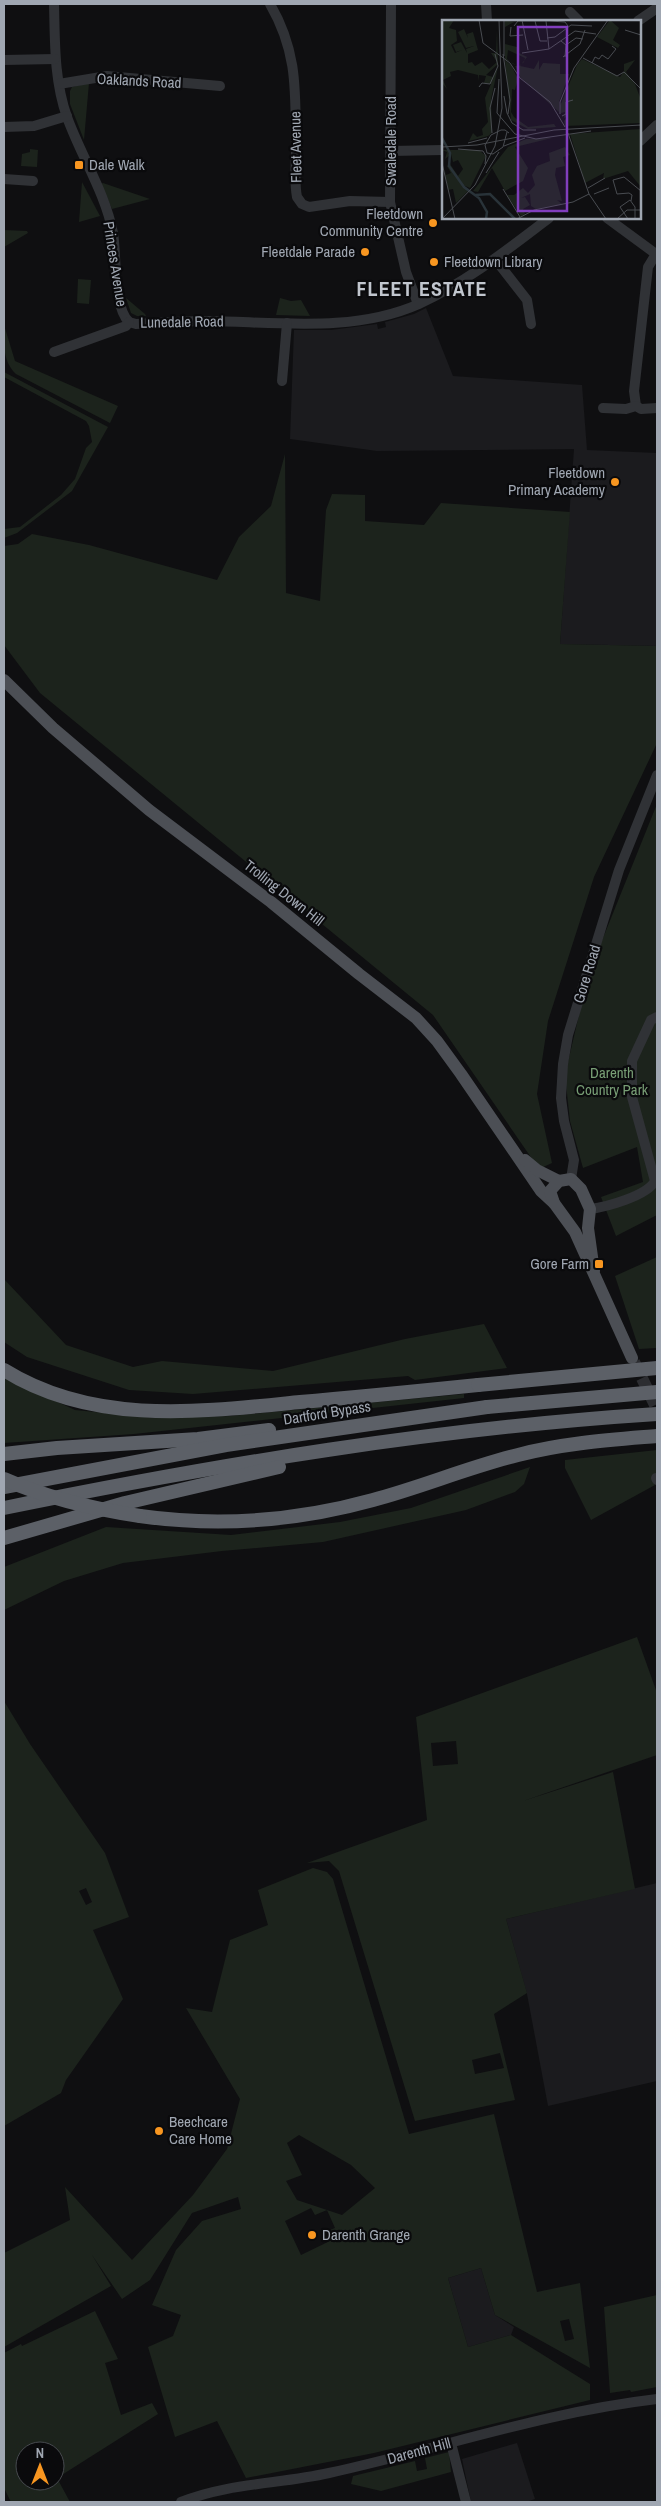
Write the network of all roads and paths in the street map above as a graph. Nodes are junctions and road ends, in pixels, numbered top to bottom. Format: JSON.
{"nodes":[{"id":1,"x":54,"y":4,"type":"edge"},
{"id":2,"x":270,"y":4,"type":"edge"},
{"id":3,"x":391,"y":4,"type":"edge"},
{"id":4,"x":486,"y":4,"type":"edge"},
{"id":5,"x":657,"y":8,"type":"edge"},
{"id":6,"x":570,"y":12,"type":"dead end"},
{"id":7,"x":487,"y":20,"type":"edge"},
{"id":8,"x":578,"y":20,"type":"edge"},
{"id":9,"x":639,"y":20,"type":"edge"},
{"id":10,"x":55,"y":59,"type":"junction"},
{"id":11,"x":4,"y":60,"type":"edge"},
{"id":12,"x":59,"y":84,"type":"junction"},
{"id":13,"x":220,"y":86,"type":"dead end"},
{"id":14,"x":67,"y":116,"type":"junction"},
{"id":15,"x":657,"y":125,"type":"edge"},
{"id":16,"x":4,"y":127,"type":"edge"},
{"id":17,"x":641,"y":140,"type":"edge"},
{"id":18,"x":442,"y":150,"type":"edge"},
{"id":19,"x":391,"y":151,"type":"junction"},
{"id":20,"x":4,"y":180,"type":"edge"},
{"id":21,"x":33,"y":181,"type":"dead end"},
{"id":22,"x":390,"y":202,"type":"junction"},
{"id":23,"x":548,"y":219,"type":"edge"},
{"id":24,"x":608,"y":219,"type":"edge"},
{"id":25,"x":656,"y":254,"type":"edge"},
{"id":26,"x":495,"y":259,"type":"junction"},
{"id":27,"x":418,"y":304,"type":"junction"},
{"id":28,"x":129,"y":322,"type":"junction"},
{"id":29,"x":287,"y":323,"type":"junction"},
{"id":30,"x":531,"y":324,"type":"dead end"},
{"id":31,"x":54,"y":352,"type":"dead end"},
{"id":32,"x":282,"y":381,"type":"dead end"},
{"id":33,"x":636,"y":406,"type":"junction"},
{"id":34,"x":603,"y":408,"type":"dead end"},
{"id":35,"x":657,"y":408,"type":"edge"},
{"id":36,"x":4,"y":680,"type":"edge"},
{"id":37,"x":657,"y":775,"type":"edge"},
{"id":38,"x":657,"y":1017,"type":"edge"},
{"id":39,"x":518,"y":1155,"type":"junction"},
{"id":40,"x":565,"y":1180,"type":"junction"},
{"id":41,"x":554,"y":1203,"type":"junction"},
{"id":42,"x":589,"y":1212,"type":"junction"},
{"id":43,"x":571,"y":1223,"type":"junction"},
{"id":44,"x":594,"y":1271,"type":"junction"},
{"id":45,"x":632,"y":1358,"type":"tunnel mouth"},
{"id":46,"x":657,"y":1368,"type":"edge"},
{"id":47,"x":4,"y":1370,"type":"edge"},
{"id":48,"x":657,"y":1392,"type":"edge"},
{"id":49,"x":657,"y":1414,"type":"edge"},
{"id":50,"x":369,"y":1423,"type":"junction"},
{"id":51,"x":657,"y":1436,"type":"edge"},
{"id":52,"x":370,"y":1445,"type":"junction"},
{"id":53,"x":4,"y":1454,"type":"edge"},
{"id":54,"x":4,"y":1479,"type":"edge"},
{"id":55,"x":4,"y":1486,"type":"edge"},
{"id":56,"x":4,"y":1508,"type":"edge"},
{"id":57,"x":62,"y":1520,"type":"junction"},
{"id":58,"x":4,"y":1538,"type":"edge"},
{"id":59,"x":4,"y":1543,"type":"edge"},
{"id":60,"x":657,"y":2399,"type":"edge"},
{"id":61,"x":451,"y":2443,"type":"junction"},
{"id":62,"x":181,"y":2502,"type":"edge"},
{"id":63,"x":466,"y":2502,"type":"edge"}],
"edges":[{"from":1,"to":10,"type":"street","name":"Princes Avenue"},
{"from":2,"to":22,"type":"street","name":"Fleet Avenue"},
{"from":3,"to":19,"type":"street","name":"Swaledale Road"},
{"from":4,"to":7,"type":"street"},
{"from":5,"to":9,"type":"street"},
{"from":6,"to":8,"type":"street"},
{"from":10,"to":11,"type":"street"},
{"from":10,"to":12,"type":"street","name":"Princes Avenue"},
{"from":12,"to":13,"type":"street","name":"Oaklands Road"},
{"from":12,"to":14,"type":"street","name":"Princes Avenue"},
{"from":14,"to":16,"type":"street"},
{"from":14,"to":28,"type":"street","name":"Princes Avenue"},
{"from":15,"to":17,"type":"street"},
{"from":18,"to":19,"type":"street"},
{"from":19,"to":22,"type":"street","name":"Swaledale Road"},
{"from":20,"to":21,"type":"street"},
{"from":22,"to":27,"type":"street","name":"Swaledale Road"},
{"from":23,"to":26,"type":"street","name":"Lunedale Road"},
{"from":24,"to":25,"type":"street"},
{"from":25,"to":33,"type":"street"},
{"from":26,"to":27,"type":"street","name":"Lunedale Road"},
{"from":26,"to":30,"type":"street"},
{"from":27,"to":29,"type":"street","name":"Lunedale Road"},
{"from":28,"to":29,"type":"street","name":"Lunedale Road"},
{"from":28,"to":31,"type":"street","name":"Lunedale Road"},
{"from":29,"to":32,"type":"street"},
{"from":33,"to":34,"type":"street"},
{"from":33,"to":35,"type":"street"},
{"from":36,"to":39,"type":"main road","name":"Trolling Down Hill"},
{"from":37,"to":40,"type":"street","name":"Gore Road"},
{"from":38,"to":42,"type":"street"},
{"from":39,"to":40,"type":"main road","name":"Trolling Down Hill"},
{"from":39,"to":41,"type":"main road","name":"Trolling Down Hill"},
{"from":40,"to":41,"type":"main road"},
{"from":40,"to":42,"type":"main road"},
{"from":41,"to":43,"type":"main road","name":"Trolling Down Hill"},
{"from":42,"to":43,"type":"main road"},
{"from":42,"to":44,"type":"main road"},
{"from":43,"to":44,"type":"main road","name":"Trolling Down Hill"},
{"from":44,"to":45,"type":"main road","name":"Trolling Down Hill"},
{"from":46,"to":47,"type":"highway","bridge":true},
{"from":48,"to":50,"type":"highway","name":"Dartford Bypass","bridge":true},
{"from":49,"to":52,"type":"highway"},
{"from":50,"to":53,"type":"highway"},
{"from":50,"to":55,"type":"highway","name":"Dartford Bypass"},
{"from":51,"to":54,"type":"highway","bridge":true},
{"from":52,"to":56,"type":"highway"},
{"from":52,"to":57,"type":"highway"},
{"from":57,"to":58,"type":"highway"},
{"from":57,"to":59,"type":"highway"},
{"from":60,"to":61,"type":"street","name":"Darenth Hill"},
{"from":61,"to":62,"type":"street","name":"Darenth Hill"},
{"from":61,"to":63,"type":"street"}]}
